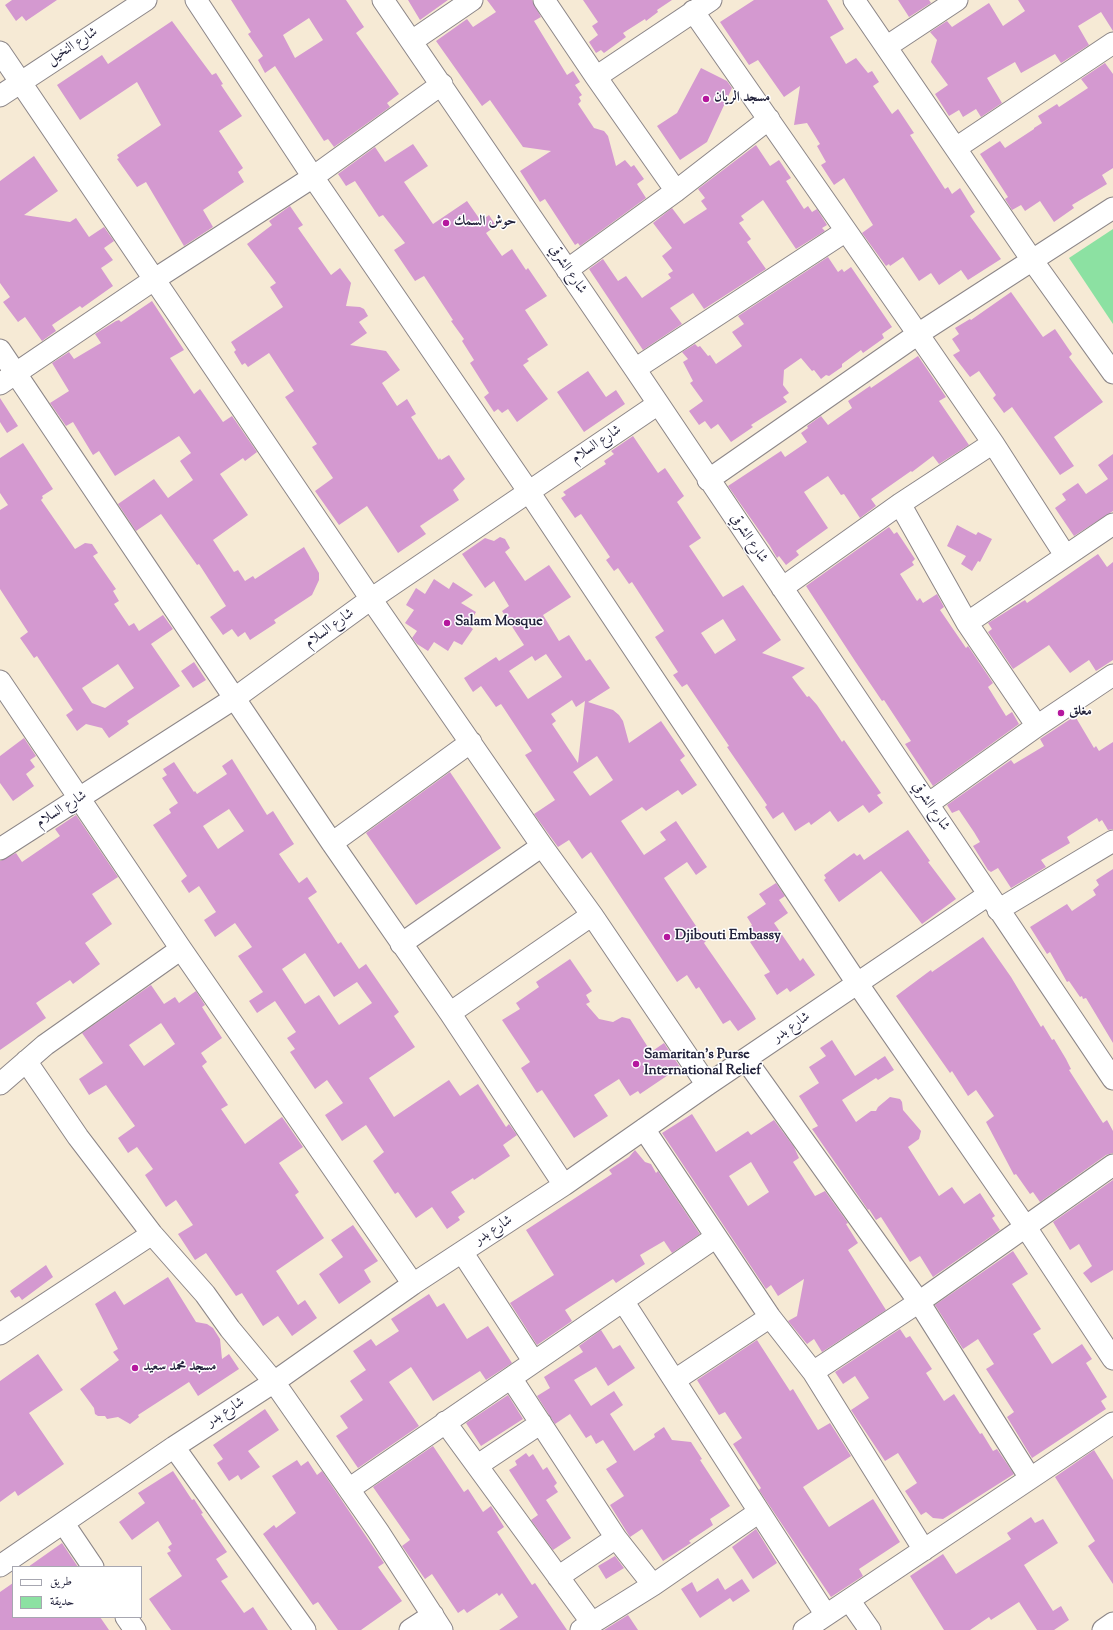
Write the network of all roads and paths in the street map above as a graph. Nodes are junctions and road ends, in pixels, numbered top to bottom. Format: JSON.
{"nodes":[{"id":1,"x":146,"y":0,"type":"edge"},
{"id":2,"x":196,"y":0,"type":"edge"},
{"id":3,"x":383,"y":0,"type":"edge"},
{"id":4,"x":472,"y":0,"type":"edge"},
{"id":5,"x":544,"y":0,"type":"edge"},
{"id":6,"x":711,"y":0,"type":"edge"},
{"id":7,"x":854,"y":0,"type":"edge"},
{"id":8,"x":957,"y":0,"type":"edge"},
{"id":9,"x":693,"y":12,"type":"junction"},
{"id":10,"x":412,"y":41,"type":"junction"},
{"id":11,"x":1113,"y":43,"type":"edge"},
{"id":12,"x":886,"y":47,"type":"junction"},
{"id":13,"x":0,"y":52,"type":"edge"},
{"id":14,"x":596,"y":77,"type":"junction"},
{"id":15,"x":20,"y":81,"type":"junction"},
{"id":16,"x":442,"y":84,"type":"junction"},
{"id":17,"x":0,"y":96,"type":"edge"},
{"id":18,"x":769,"y":119,"type":"junction"},
{"id":19,"x":956,"y":148,"type":"junction"},
{"id":20,"x":313,"y":177,"type":"junction"},
{"id":21,"x":676,"y":191,"type":"junction"},
{"id":22,"x":1113,"y":208,"type":"edge"},
{"id":23,"x":846,"y":231,"type":"junction"},
{"id":24,"x":1032,"y":260,"type":"junction"},
{"id":25,"x":567,"y":270,"type":"junction"},
{"id":26,"x":155,"y":279,"type":"junction"},
{"id":27,"x":918,"y":334,"type":"junction"},
{"id":28,"x":0,"y":350,"type":"edge"},
{"id":29,"x":635,"y":369,"type":"junction"},
{"id":30,"x":1113,"y":373,"type":"edge"},
{"id":31,"x":8,"y":378,"type":"edge"},
{"id":32,"x":658,"y":404,"type":"junction"},
{"id":33,"x":993,"y":443,"type":"junction"},
{"id":34,"x":708,"y":480,"type":"junction"},
{"id":35,"x":529,"y":492,"type":"junction"},
{"id":36,"x":900,"y":504,"type":"junction"},
{"id":37,"x":1113,"y":524,"type":"edge"},
{"id":38,"x":1065,"y":555,"type":"junction"},
{"id":39,"x":782,"y":588,"type":"junction"},
{"id":40,"x":371,"y":599,"type":"junction"},
{"id":41,"x":967,"y":623,"type":"junction"},
{"id":42,"x":1113,"y":675,"type":"edge"},
{"id":43,"x":0,"y":681,"type":"edge"},
{"id":44,"x":235,"y":698,"type":"junction"},
{"id":45,"x":1037,"y":726,"type":"junction"},
{"id":46,"x":471,"y":742,"type":"junction"},
{"id":47,"x":79,"y":800,"type":"junction"},
{"id":48,"x":928,"y":804,"type":"junction"},
{"id":49,"x":1113,"y":841,"type":"edge"},
{"id":50,"x":332,"y":843,"type":"junction"},
{"id":51,"x":542,"y":846,"type":"junction"},
{"id":52,"x":0,"y":850,"type":"edge"},
{"id":53,"x":993,"y":902,"type":"junction"},
{"id":54,"x":592,"y":915,"type":"junction"},
{"id":55,"x":401,"y":944,"type":"junction"},
{"id":56,"x":181,"y":949,"type":"junction"},
{"id":57,"x":857,"y":983,"type":"junction"},
{"id":58,"x":450,"y":1013,"type":"junction"},
{"id":59,"x":746,"y":1060,"type":"junction"},
{"id":60,"x":26,"y":1061,"type":"junction"},
{"id":61,"x":1113,"y":1078,"type":"edge"},
{"id":62,"x":0,"y":1084,"type":"edge"},
{"id":63,"x":707,"y":1085,"type":"junction"},
{"id":64,"x":644,"y":1130,"type":"junction"},
{"id":65,"x":1113,"y":1165,"type":"edge"},
{"id":66,"x":564,"y":1185,"type":"junction"},
{"id":67,"x":1025,"y":1226,"type":"junction"},
{"id":68,"x":152,"y":1234,"type":"junction"},
{"id":69,"x":716,"y":1237,"type":"junction"},
{"id":70,"x":462,"y":1252,"type":"junction"},
{"id":71,"x":413,"y":1284,"type":"junction"},
{"id":72,"x":623,"y":1301,"type":"junction"},
{"id":73,"x":918,"y":1302,"type":"junction"},
{"id":74,"x":770,"y":1317,"type":"junction"},
{"id":75,"x":1,"y":1332,"type":"edge"},
{"id":76,"x":1113,"y":1359,"type":"edge"},
{"id":77,"x":534,"y":1362,"type":"junction"},
{"id":78,"x":813,"y":1372,"type":"junction"},
{"id":79,"x":511,"y":1378,"type":"junction"},
{"id":80,"x":675,"y":1380,"type":"junction"},
{"id":81,"x":274,"y":1382,"type":"junction"},
{"id":82,"x":445,"y":1422,"type":"junction"},
{"id":83,"x":541,"y":1423,"type":"junction"},
{"id":84,"x":1113,"y":1423,"type":"edge"},
{"id":85,"x":174,"y":1447,"type":"junction"},
{"id":86,"x":478,"y":1465,"type":"junction"},
{"id":87,"x":1030,"y":1478,"type":"junction"},
{"id":88,"x":349,"y":1489,"type":"junction"},
{"id":89,"x":759,"y":1512,"type":"junction"},
{"id":90,"x":64,"y":1524,"type":"junction"},
{"id":91,"x":616,"y":1538,"type":"junction"},
{"id":92,"x":924,"y":1550,"type":"junction"},
{"id":93,"x":0,"y":1566,"type":"edge"},
{"id":94,"x":92,"y":1566,"type":"edge"},
{"id":95,"x":558,"y":1578,"type":"junction"},
{"id":96,"x":652,"y":1585,"type":"junction"},
{"id":97,"x":849,"y":1600,"type":"junction"},
{"id":98,"x":826,"y":1615,"type":"junction"},
{"id":99,"x":127,"y":1618,"type":"edge"},
{"id":100,"x":438,"y":1623,"type":"edge"},
{"id":101,"x":1113,"y":1623,"type":"edge"},
{"id":102,"x":586,"y":1626,"type":"edge"},
{"id":103,"x":135,"y":1630,"type":"edge"},
{"id":104,"x":305,"y":1630,"type":"edge"},
{"id":105,"x":410,"y":1630,"type":"edge"},
{"id":106,"x":804,"y":1630,"type":"edge"},
{"id":107,"x":870,"y":1630,"type":"edge"},
{"id":108,"x":1103,"y":1630,"type":"edge"}],
"edges":[{"from":1,"to":15,"type":"street","name":"شارع النخيل"},
{"from":2,"to":20,"type":"street"},
{"from":3,"to":10,"type":"street","name":"شارع الشرقي"},
{"from":4,"to":10,"type":"street"},
{"from":5,"to":14,"type":"street"},
{"from":6,"to":9,"type":"street"},
{"from":7,"to":12,"type":"street"},
{"from":8,"to":12,"type":"street"},
{"from":9,"to":14,"type":"street"},
{"from":9,"to":18,"type":"street"},
{"from":10,"to":16,"type":"street","name":"شارع الشرقي"},
{"from":11,"to":19,"type":"street"},
{"from":12,"to":19,"type":"street"},
{"from":13,"to":15,"type":"street"},
{"from":14,"to":21,"type":"street"},
{"from":15,"to":17,"type":"street","name":"شارع النخيل"},
{"from":15,"to":26,"type":"street"},
{"from":16,"to":20,"type":"street"},
{"from":16,"to":25,"type":"street","name":"شارع الشرقي"},
{"from":18,"to":21,"type":"street"},
{"from":18,"to":23,"type":"street"},
{"from":19,"to":24,"type":"street"},
{"from":20,"to":26,"type":"street"},
{"from":20,"to":35,"type":"street"},
{"from":21,"to":25,"type":"street"},
{"from":22,"to":24,"type":"street"},
{"from":23,"to":27,"type":"street"},
{"from":23,"to":29,"type":"street"},
{"from":24,"to":27,"type":"street"},
{"from":24,"to":30,"type":"street"},
{"from":25,"to":29,"type":"street","name":"شارع الشرقي"},
{"from":26,"to":31,"type":"street"},
{"from":26,"to":40,"type":"street"},
{"from":27,"to":33,"type":"street"},
{"from":27,"to":34,"type":"street"},
{"from":28,"to":31,"type":"street"},
{"from":29,"to":32,"type":"street","name":"شارع الشرقي"},
{"from":31,"to":44,"type":"street"},
{"from":32,"to":34,"type":"street","name":"شارع الشرقي"},
{"from":32,"to":35,"type":"street","name":"شارع السلام"},
{"from":33,"to":36,"type":"street"},
{"from":33,"to":38,"type":"street"},
{"from":34,"to":39,"type":"street","name":"شارع الشرقي"},
{"from":35,"to":40,"type":"street","name":"شارع السلام"},
{"from":35,"to":57,"type":"street"},
{"from":36,"to":39,"type":"street"},
{"from":36,"to":41,"type":"street"},
{"from":37,"to":38,"type":"street"},
{"from":38,"to":41,"type":"street"},
{"from":39,"to":48,"type":"street","name":"شارع الشرقي"},
{"from":40,"to":44,"type":"street","name":"شارع السلام"},
{"from":40,"to":46,"type":"street"},
{"from":41,"to":45,"type":"street"},
{"from":42,"to":45,"type":"street"},
{"from":43,"to":47,"type":"street"},
{"from":44,"to":47,"type":"street","name":"شارع السلام"},
{"from":44,"to":50,"type":"street"},
{"from":45,"to":48,"type":"street"},
{"from":46,"to":50,"type":"street"},
{"from":46,"to":51,"type":"street"},
{"from":47,"to":52,"type":"street","name":"شارع السلام"},
{"from":47,"to":56,"type":"street"},
{"from":48,"to":53,"type":"street","name":"شارع الشرقي"},
{"from":49,"to":53,"type":"street","name":"شارع بدر"},
{"from":50,"to":55,"type":"street"},
{"from":51,"to":54,"type":"street"},
{"from":51,"to":55,"type":"street"},
{"from":53,"to":57,"type":"street","name":"شارع بدر"},
{"from":53,"to":61,"type":"street","name":"شارع الشرقي"},
{"from":54,"to":58,"type":"street"},
{"from":54,"to":63,"type":"street"},
{"from":55,"to":58,"type":"street"},
{"from":56,"to":60,"type":"street"},
{"from":56,"to":71,"type":"street"},
{"from":57,"to":59,"type":"street","name":"شارع بدر"},
{"from":57,"to":67,"type":"street"},
{"from":58,"to":66,"type":"street"},
{"from":59,"to":63,"type":"street","name":"شارع بدر"},
{"from":59,"to":73,"type":"street"},
{"from":60,"to":62,"type":"street"},
{"from":60,"to":68,"type":"street"},
{"from":63,"to":64,"type":"street","name":"شارع بدر"},
{"from":64,"to":66,"type":"street","name":"شارع بدر"},
{"from":64,"to":69,"type":"street"},
{"from":65,"to":67,"type":"street"},
{"from":66,"to":70,"type":"street","name":"شارع بدر"},
{"from":67,"to":73,"type":"street"},
{"from":67,"to":76,"type":"street"},
{"from":68,"to":75,"type":"street"},
{"from":68,"to":81,"type":"street"},
{"from":69,"to":72,"type":"street"},
{"from":69,"to":74,"type":"street"},
{"from":70,"to":71,"type":"street","name":"شارع بدر"},
{"from":70,"to":77,"type":"street"},
{"from":71,"to":81,"type":"street","name":"شارع بدر"},
{"from":72,"to":77,"type":"street"},
{"from":72,"to":80,"type":"street"},
{"from":73,"to":78,"type":"street"},
{"from":73,"to":87,"type":"street"},
{"from":74,"to":78,"type":"street"},
{"from":74,"to":80,"type":"street"},
{"from":77,"to":79,"type":"street"},
{"from":78,"to":92,"type":"street"},
{"from":79,"to":82,"type":"street"},
{"from":79,"to":83,"type":"street"},
{"from":80,"to":89,"type":"street"},
{"from":81,"to":85,"type":"street","name":"شارع بدر"},
{"from":81,"to":88,"type":"street"},
{"from":82,"to":86,"type":"street"},
{"from":82,"to":88,"type":"street"},
{"from":83,"to":86,"type":"street"},
{"from":83,"to":91,"type":"street"},
{"from":84,"to":87,"type":"street"},
{"from":85,"to":90,"type":"street","name":"شارع بدر"},
{"from":85,"to":104,"type":"street"},
{"from":86,"to":95,"type":"street"},
{"from":87,"to":92,"type":"street"},
{"from":88,"to":100,"type":"street"},
{"from":89,"to":96,"type":"street"},
{"from":89,"to":98,"type":"street"},
{"from":90,"to":93,"type":"street","name":"شارع بدر"},
{"from":90,"to":94,"type":"street"},
{"from":91,"to":95,"type":"street"},
{"from":91,"to":96,"type":"street"},
{"from":92,"to":97,"type":"street"},
{"from":95,"to":102,"type":"street"},
{"from":96,"to":102,"type":"street"},
{"from":97,"to":98,"type":"street"},
{"from":97,"to":107,"type":"street"},
{"from":98,"to":106,"type":"street"},
{"from":99,"to":103,"type":"street"},
{"from":100,"to":105,"type":"street"},
{"from":101,"to":108,"type":"street"}]}
